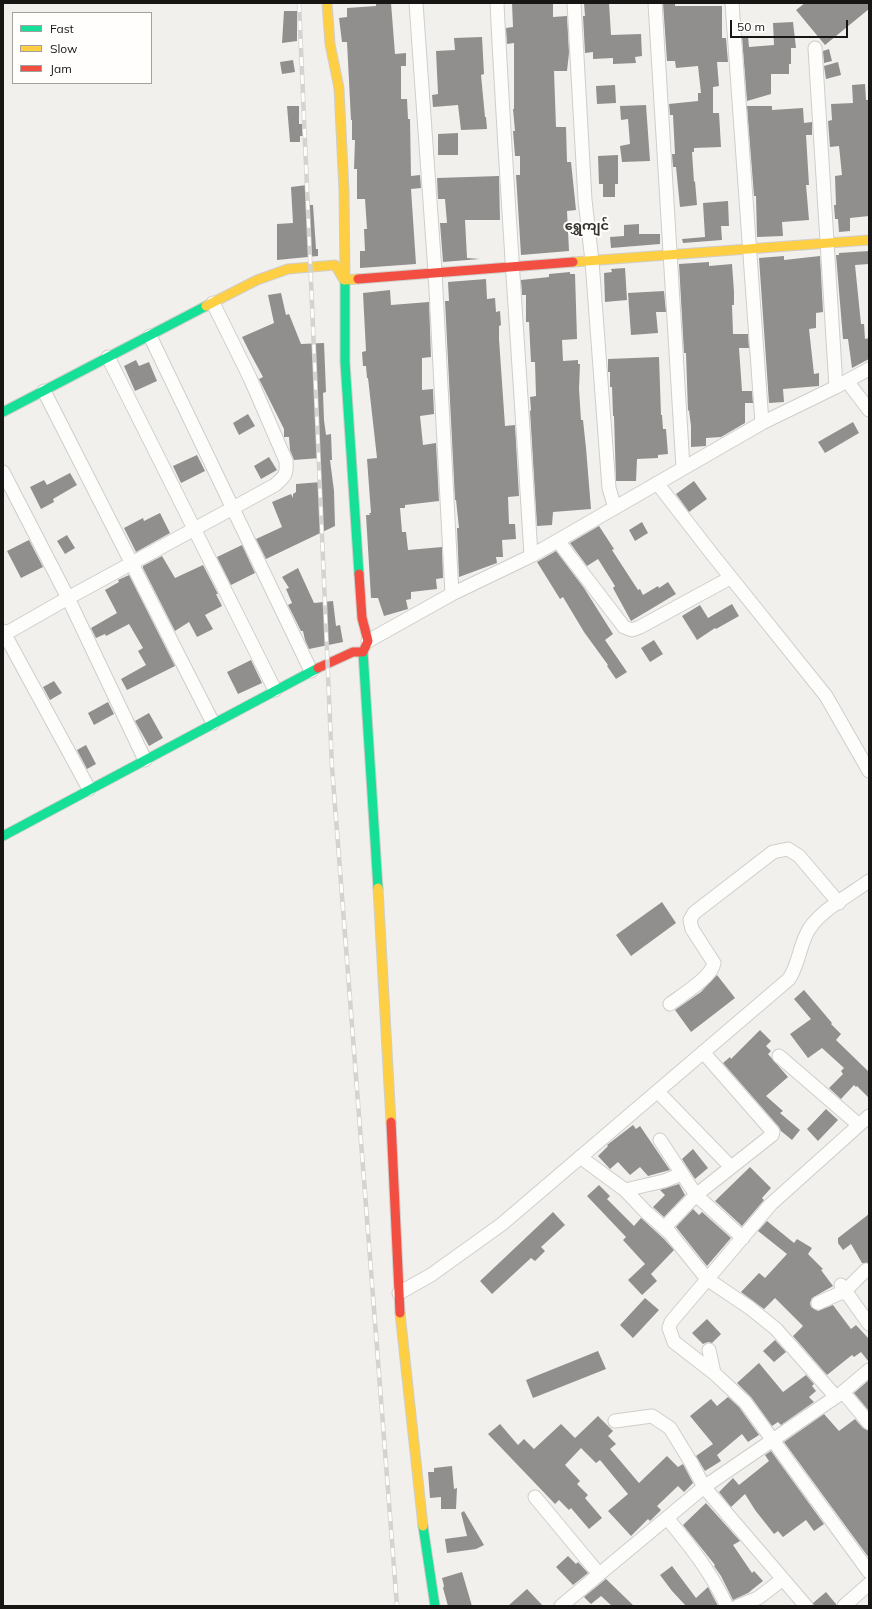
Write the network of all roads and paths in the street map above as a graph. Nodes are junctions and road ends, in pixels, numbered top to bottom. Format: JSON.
{"nodes":[{"id":1,"x":327,"y":3,"type":"edge"},
{"id":2,"x":416,"y":3,"type":"edge"},
{"id":3,"x":497,"y":3,"type":"edge"},
{"id":4,"x":574,"y":3,"type":"edge"},
{"id":5,"x":655,"y":3,"type":"edge"},
{"id":6,"x":732,"y":3,"type":"edge"},
{"id":7,"x":815,"y":48,"type":"dead end"},
{"id":8,"x":869,"y":240,"type":"edge"},
{"id":9,"x":826,"y":242,"type":"junction"},
{"id":10,"x":751,"y":248,"type":"junction"},
{"id":11,"x":669,"y":254,"type":"junction"},
{"id":12,"x":592,"y":261,"type":"junction"},
{"id":13,"x":514,"y":267,"type":"junction"},
{"id":14,"x":435,"y":272,"type":"junction"},
{"id":15,"x":344,"y":280,"type":"junction"},
{"id":16,"x":213,"y":303,"type":"junction"},
{"id":17,"x":150,"y":336,"type":"junction"},
{"id":18,"x":108,"y":357,"type":"junction"},
{"id":19,"x":869,"y":369,"type":"edge"},
{"id":20,"x":842,"y":384,"type":"junction"},
{"id":21,"x":44,"y":391,"type":"junction"},
{"id":22,"x":869,"y":410,"type":"edge"},
{"id":23,"x":3,"y":412,"type":"edge"},
{"id":24,"x":762,"y":423,"type":"junction"},
{"id":25,"x":683,"y":468,"type":"junction"},
{"id":26,"x":3,"y":472,"type":"edge"},
{"id":27,"x":657,"y":483,"type":"junction"},
{"id":28,"x":233,"y":508,"type":"junction"},
{"id":29,"x":615,"y":508,"type":"junction"},
{"id":30,"x":194,"y":529,"type":"junction"},
{"id":31,"x":558,"y":541,"type":"junction"},
{"id":32,"x":531,"y":556,"type":"junction"},
{"id":33,"x":132,"y":563,"type":"junction"},
{"id":34,"x":730,"y":578,"type":"junction"},
{"id":35,"x":452,"y":594,"type":"junction"},
{"id":36,"x":68,"y":598,"type":"junction"},
{"id":37,"x":4,"y":632,"type":"edge"},
{"id":38,"x":365,"y":646,"type":"junction"},
{"id":39,"x":311,"y":671,"type":"junction"},
{"id":40,"x":275,"y":690,"type":"junction"},
{"id":41,"x":213,"y":723,"type":"junction"},
{"id":42,"x":145,"y":760,"type":"junction"},
{"id":43,"x":869,"y":771,"type":"edge"},
{"id":44,"x":89,"y":790,"type":"junction"},
{"id":45,"x":3,"y":836,"type":"edge"},
{"id":46,"x":869,"y":881,"type":"edge"},
{"id":47,"x":839,"y":903,"type":"junction"},
{"id":48,"x":670,"y":1004,"type":"dead end"},
{"id":49,"x":703,"y":1052,"type":"junction"},
{"id":50,"x":779,"y":1056,"type":"dead end"},
{"id":51,"x":658,"y":1092,"type":"junction"},
{"id":52,"x":869,"y":1116,"type":"edge"},
{"id":53,"x":859,"y":1125,"type":"junction"},
{"id":54,"x":660,"y":1140,"type":"dead end"},
{"id":55,"x":580,"y":1157,"type":"junction"},
{"id":56,"x":731,"y":1168,"type":"junction"},
{"id":57,"x":682,"y":1174,"type":"junction"},
{"id":58,"x":624,"y":1190,"type":"junction"},
{"id":59,"x":696,"y":1195,"type":"junction"},
{"id":60,"x":664,"y":1228,"type":"junction"},
{"id":61,"x":743,"y":1238,"type":"junction"},
{"id":62,"x":866,"y":1270,"type":"dead end"},
{"id":63,"x":707,"y":1279,"type":"junction"},
{"id":64,"x":842,"y":1288,"type":"junction"},
{"id":65,"x":399,"y":1293,"type":"junction"},
{"id":66,"x":818,"y":1303,"type":"dead end"},
{"id":67,"x":869,"y":1324,"type":"edge"},
{"id":68,"x":709,"y":1350,"type":"dead end"},
{"id":69,"x":869,"y":1370,"type":"edge"},
{"id":70,"x":714,"y":1373,"type":"junction"},
{"id":71,"x":839,"y":1394,"type":"junction"},
{"id":72,"x":615,"y":1422,"type":"dead end"},
{"id":73,"x":869,"y":1423,"type":"edge"},
{"id":74,"x":773,"y":1440,"type":"junction"},
{"id":75,"x":704,"y":1487,"type":"junction"},
{"id":76,"x":535,"y":1497,"type":"dead end"},
{"id":77,"x":667,"y":1518,"type":"junction"},
{"id":78,"x":869,"y":1572,"type":"edge"},
{"id":79,"x":599,"y":1574,"type":"junction"},
{"id":80,"x":783,"y":1579,"type":"junction"},
{"id":81,"x":869,"y":1584,"type":"edge"},
{"id":82,"x":435,"y":1606,"type":"edge"},
{"id":83,"x":561,"y":1606,"type":"edge"},
{"id":84,"x":727,"y":1606,"type":"edge"},
{"id":85,"x":738,"y":1606,"type":"edge"},
{"id":86,"x":806,"y":1606,"type":"edge"},
{"id":87,"x":844,"y":1606,"type":"edge"}],
"edges":[{"from":1,"to":15,"type":"street"},
{"from":2,"to":14,"type":"street"},
{"from":3,"to":13,"type":"street"},
{"from":4,"to":12,"type":"street"},
{"from":5,"to":11,"type":"street"},
{"from":6,"to":10,"type":"street"},
{"from":7,"to":9,"type":"street"},
{"from":8,"to":9,"type":"street"},
{"from":9,"to":10,"type":"street"},
{"from":9,"to":20,"type":"street"},
{"from":10,"to":11,"type":"street"},
{"from":10,"to":24,"type":"street"},
{"from":11,"to":12,"type":"street"},
{"from":11,"to":25,"type":"street"},
{"from":12,"to":13,"type":"street"},
{"from":12,"to":29,"type":"street"},
{"from":13,"to":14,"type":"street"},
{"from":13,"to":32,"type":"street"},
{"from":14,"to":15,"type":"street"},
{"from":14,"to":35,"type":"street"},
{"from":15,"to":16,"type":"street"},
{"from":15,"to":38,"type":"street"},
{"from":16,"to":17,"type":"street"},
{"from":16,"to":28,"type":"street"},
{"from":17,"to":18,"type":"street"},
{"from":17,"to":28,"type":"street"},
{"from":18,"to":21,"type":"street"},
{"from":18,"to":30,"type":"street"},
{"from":19,"to":20,"type":"street"},
{"from":20,"to":22,"type":"street"},
{"from":20,"to":24,"type":"street"},
{"from":21,"to":23,"type":"street"},
{"from":21,"to":33,"type":"street"},
{"from":24,"to":25,"type":"street"},
{"from":25,"to":27,"type":"street"},
{"from":26,"to":36,"type":"street"},
{"from":27,"to":29,"type":"street"},
{"from":27,"to":34,"type":"street"},
{"from":28,"to":30,"type":"street"},
{"from":28,"to":39,"type":"street"},
{"from":29,"to":31,"type":"street"},
{"from":30,"to":33,"type":"street"},
{"from":30,"to":40,"type":"street"},
{"from":31,"to":32,"type":"street"},
{"from":31,"to":34,"type":"street"},
{"from":32,"to":35,"type":"street"},
{"from":33,"to":36,"type":"street"},
{"from":33,"to":41,"type":"street"},
{"from":34,"to":43,"type":"street"},
{"from":35,"to":38,"type":"street"},
{"from":36,"to":37,"type":"street"},
{"from":36,"to":42,"type":"street"},
{"from":37,"to":44,"type":"street"},
{"from":38,"to":39,"type":"street"},
{"from":38,"to":65,"type":"street"},
{"from":39,"to":40,"type":"street"},
{"from":40,"to":41,"type":"street"},
{"from":41,"to":42,"type":"street"},
{"from":42,"to":44,"type":"street"},
{"from":44,"to":45,"type":"street"},
{"from":46,"to":47,"type":"street"},
{"from":47,"to":48,"type":"street"},
{"from":47,"to":49,"type":"street"},
{"from":49,"to":51,"type":"street"},
{"from":49,"to":56,"type":"street"},
{"from":50,"to":53,"type":"street"},
{"from":51,"to":55,"type":"street"},
{"from":51,"to":56,"type":"street"},
{"from":52,"to":53,"type":"street"},
{"from":53,"to":61,"type":"street"},
{"from":54,"to":57,"type":"street"},
{"from":55,"to":58,"type":"street"},
{"from":55,"to":65,"type":"street"},
{"from":56,"to":59,"type":"street"},
{"from":57,"to":58,"type":"street"},
{"from":57,"to":59,"type":"street"},
{"from":58,"to":60,"type":"street"},
{"from":59,"to":60,"type":"street"},
{"from":59,"to":61,"type":"street"},
{"from":60,"to":63,"type":"street"},
{"from":61,"to":63,"type":"street"},
{"from":62,"to":64,"type":"street"},
{"from":63,"to":70,"type":"street"},
{"from":63,"to":71,"type":"street"},
{"from":64,"to":66,"type":"street"},
{"from":64,"to":67,"type":"street"},
{"from":65,"to":82,"type":"street"},
{"from":68,"to":70,"type":"street"},
{"from":69,"to":71,"type":"street"},
{"from":70,"to":74,"type":"street"},
{"from":71,"to":73,"type":"street"},
{"from":71,"to":74,"type":"street"},
{"from":72,"to":75,"type":"street"},
{"from":74,"to":75,"type":"street"},
{"from":74,"to":78,"type":"street"},
{"from":75,"to":77,"type":"street"},
{"from":75,"to":80,"type":"street"},
{"from":76,"to":79,"type":"street"},
{"from":77,"to":79,"type":"street"},
{"from":77,"to":84,"type":"street"},
{"from":79,"to":83,"type":"street"},
{"from":80,"to":85,"type":"street"},
{"from":80,"to":86,"type":"street"},
{"from":81,"to":87,"type":"street"}]}
